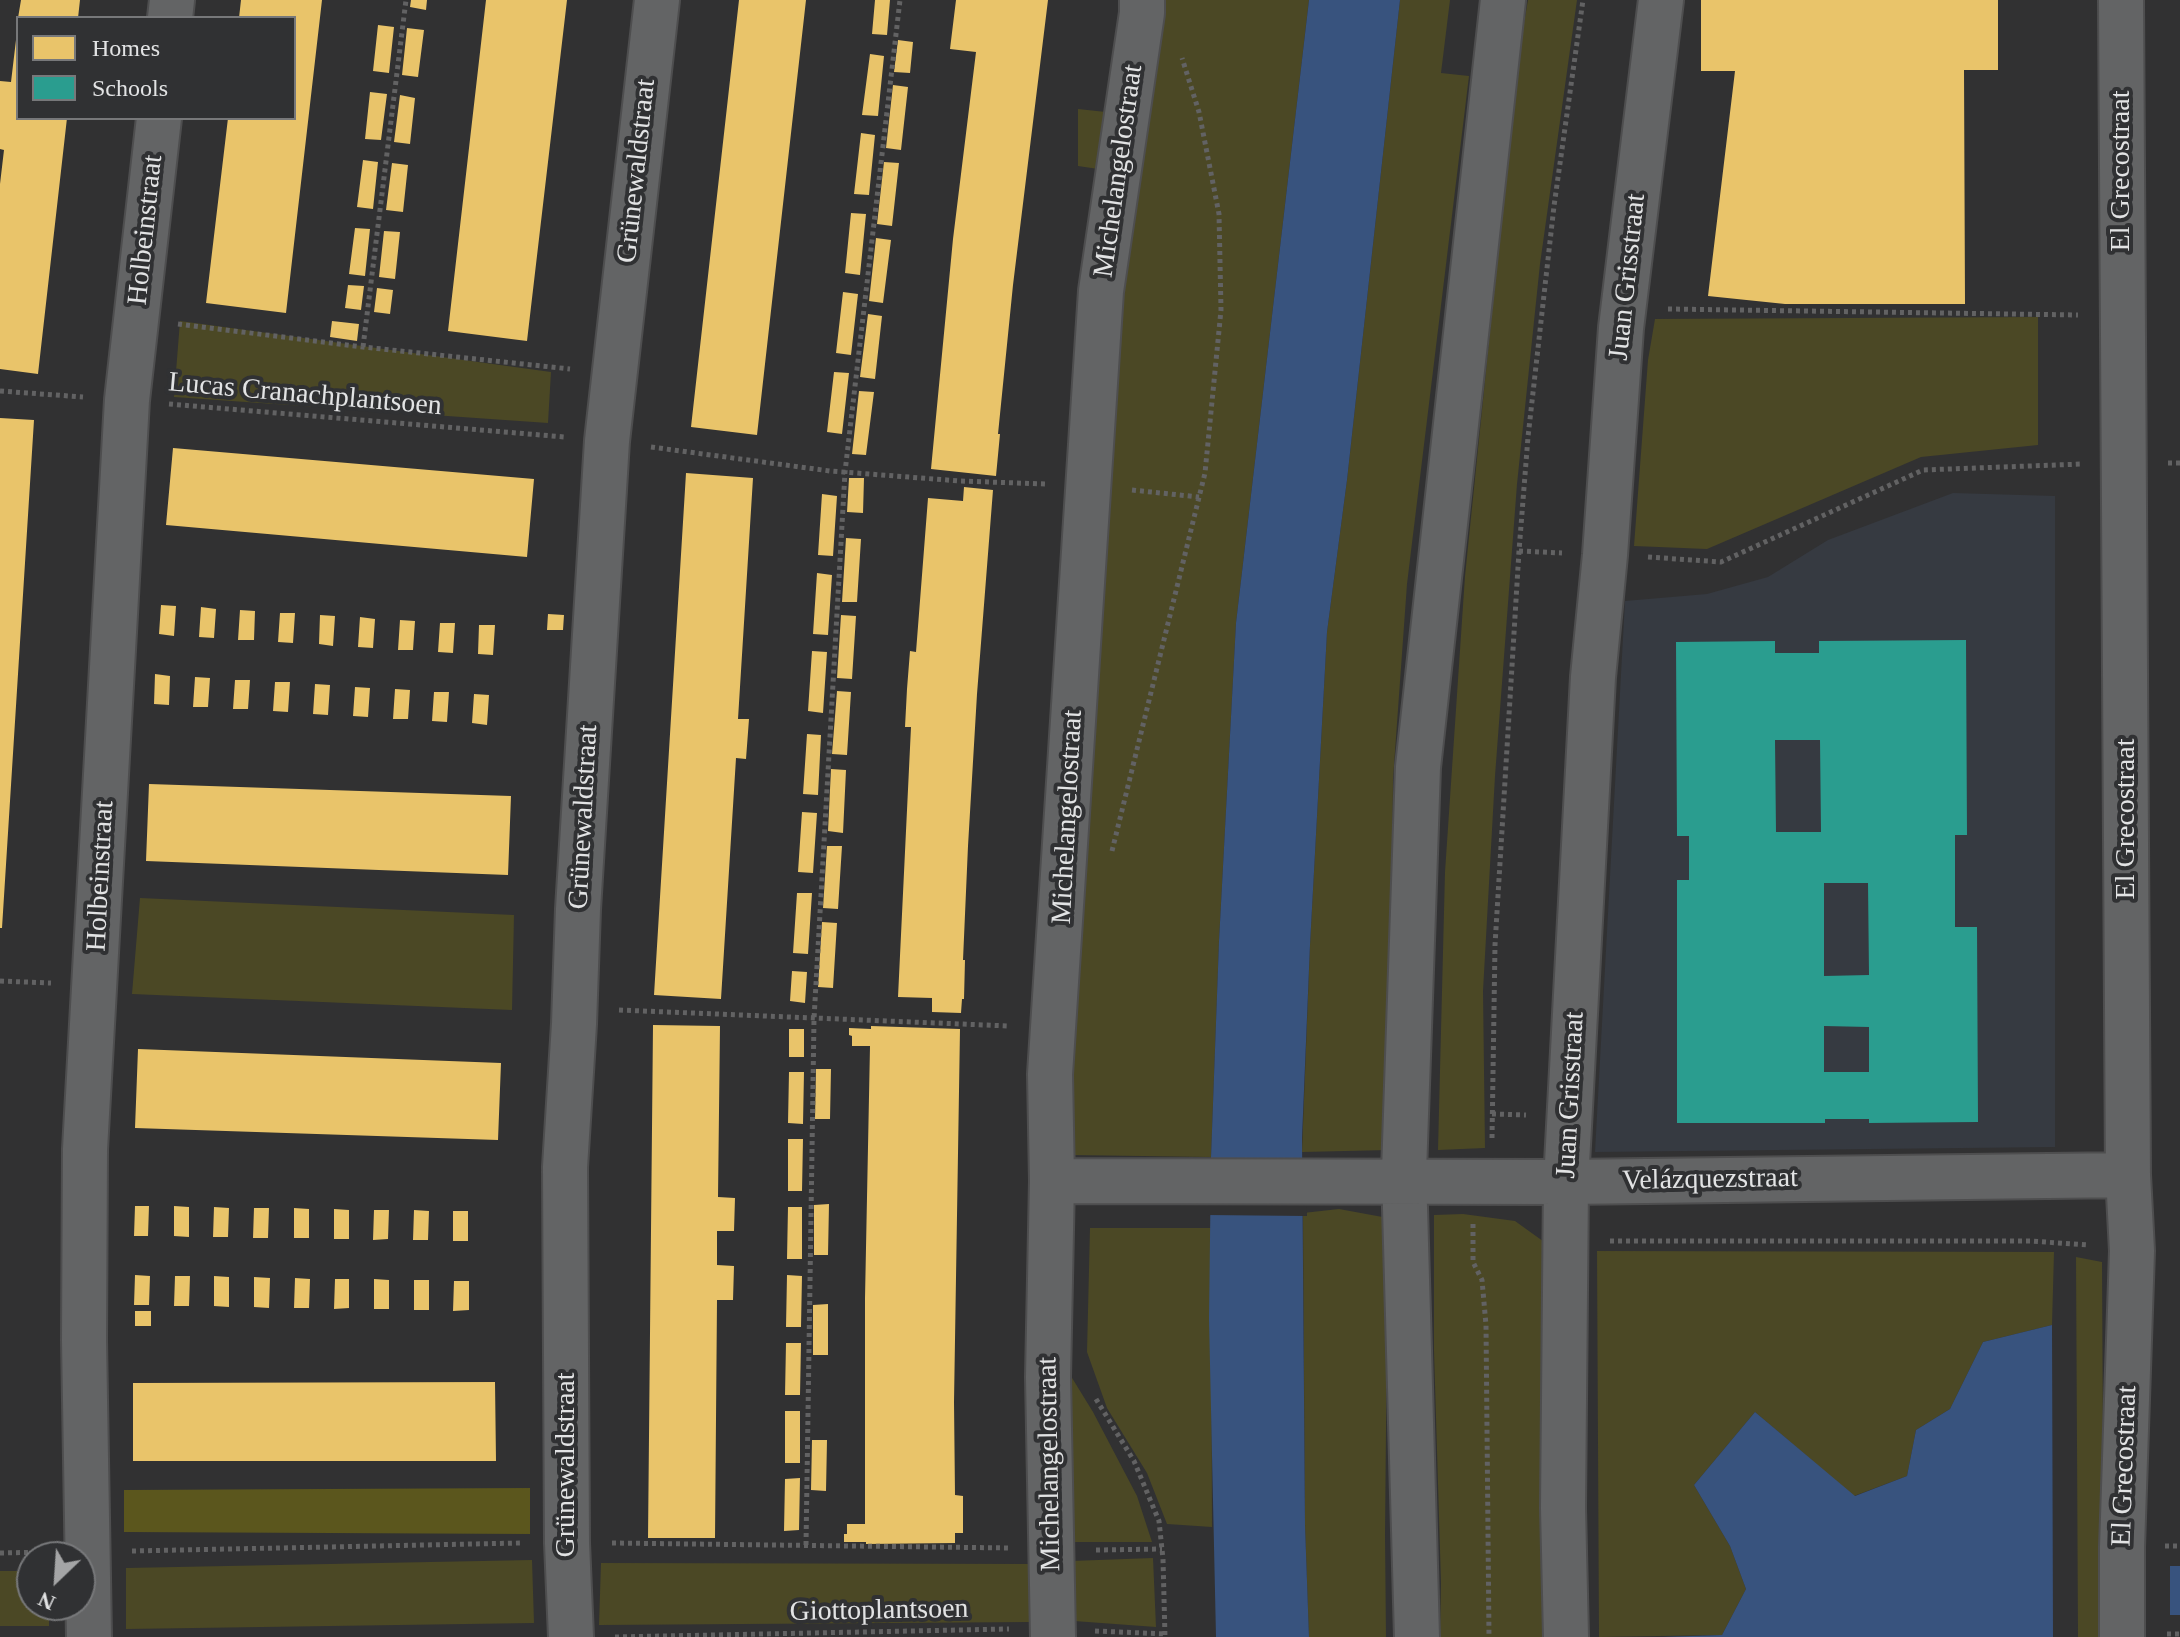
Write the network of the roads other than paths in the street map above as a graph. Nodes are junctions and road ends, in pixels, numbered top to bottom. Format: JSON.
{"nodes":[{"id":1,"x":657,"y":0,"type":"edge"},
{"id":2,"x":1503,"y":0,"type":"edge"},
{"id":3,"x":1661,"y":0,"type":"edge"},
{"id":4,"x":2121,"y":0,"type":"edge"},
{"id":5,"x":1142,"y":6,"type":"edge"},
{"id":6,"x":159,"y":120,"type":"edge"},
{"id":7,"x":2128,"y":1175,"type":"junction"},
{"id":8,"x":1052,"y":1181,"type":"junction"},
{"id":9,"x":1404,"y":1182,"type":"junction"},
{"id":10,"x":1566,"y":1182,"type":"junction"},
{"id":11,"x":1053,"y":1634,"type":"edge"},
{"id":12,"x":89,"y":1637,"type":"edge"},
{"id":13,"x":571,"y":1637,"type":"edge"},
{"id":14,"x":1417,"y":1637,"type":"edge"},
{"id":15,"x":1566,"y":1637,"type":"edge"},
{"id":16,"x":2122,"y":1637,"type":"edge"}],
"edges":[{"from":1,"to":13,"type":"street","name":"Grünewaldstraat"},
{"from":2,"to":9,"type":"street"},
{"from":3,"to":10,"type":"street","name":"Juan Grisstraat"},
{"from":4,"to":7,"type":"street","name":"El Grecostraat"},
{"from":5,"to":8,"type":"street","name":"Michelangelostraat"},
{"from":6,"to":12,"type":"street","name":"Holbeinstraat"},
{"from":7,"to":10,"type":"street","name":"Velázquezstraat"},
{"from":7,"to":16,"type":"street","name":"El Grecostraat"},
{"from":8,"to":9,"type":"street","name":"Velázquezstraat"},
{"from":8,"to":11,"type":"street","name":"Michelangelostraat"},
{"from":9,"to":10,"type":"street","name":"Velázquezstraat"},
{"from":9,"to":14,"type":"street"},
{"from":10,"to":15,"type":"street","name":"Juan Grisstraat"}]}
